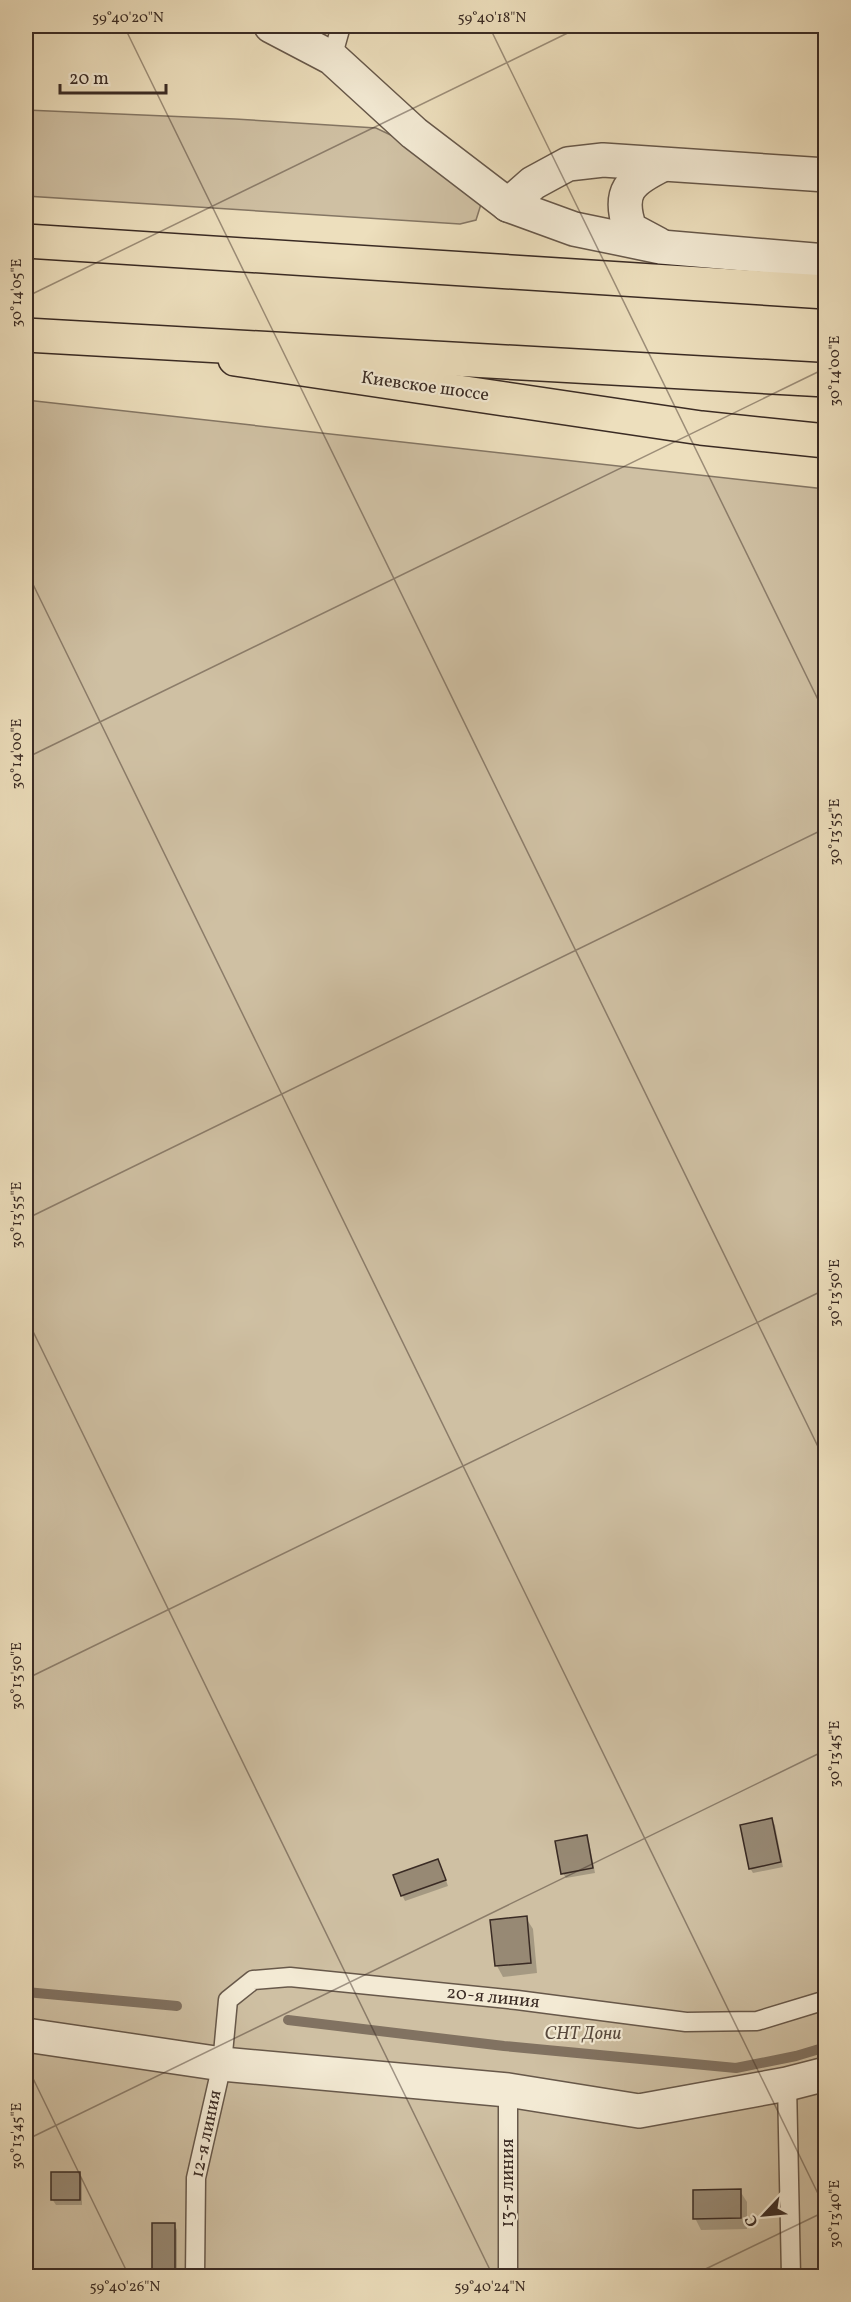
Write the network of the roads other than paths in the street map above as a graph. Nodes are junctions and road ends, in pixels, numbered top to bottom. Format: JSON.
{"nodes":[{"id":1,"x":271,"y":26,"type":"edge"},
{"id":2,"x":341,"y":26,"type":"edge"},
{"id":3,"x":332,"y":58,"type":"junction"},
{"id":4,"x":662,"y":165,"type":"junction"},
{"id":5,"x":825,"y":175,"type":"edge"},
{"id":6,"x":508,"y":205,"type":"junction"},
{"id":7,"x":26,"y":241,"type":"edge"},
{"id":8,"x":661,"y":247,"type":"junction"},
{"id":9,"x":825,"y":261,"type":"edge"},
{"id":10,"x":825,"y":292,"type":"edge"},
{"id":11,"x":26,"y":335,"type":"edge"},
{"id":12,"x":103,"y":340,"type":"junction"},
{"id":13,"x":825,"y":380,"type":"edge"},
{"id":14,"x":825,"y":441,"type":"edge"},
{"id":15,"x":825,"y":2000,"type":"edge"},
{"id":16,"x":26,"y":2035,"type":"edge"},
{"id":17,"x":222,"y":2064,"type":"junction"},
{"id":18,"x":825,"y":2074,"type":"edge"},
{"id":19,"x":787,"y":2084,"type":"junction"},
{"id":20,"x":508,"y":2090,"type":"junction"},
{"id":21,"x":195,"y":2277,"type":"edge"},
{"id":22,"x":508,"y":2277,"type":"edge"},
{"id":23,"x":791,"y":2277,"type":"edge"}],
"edges":[{"from":1,"to":3,"type":"street"},
{"from":2,"to":3,"type":"lane"},
{"from":3,"to":6,"type":"street"},
{"from":4,"to":5,"type":"street"},
{"from":4,"to":6,"type":"street"},
{"from":4,"to":8,"type":"street"},
{"from":6,"to":8,"type":"street"},
{"from":7,"to":10,"type":"main road"},
{"from":8,"to":9,"type":"street"},
{"from":11,"to":12,"type":"main road","name":"Киевское шоссе"},
{"from":12,"to":13,"type":"main road"},
{"from":12,"to":14,"type":"main road","name":"Киевское шоссе"},
{"from":15,"to":17,"type":"lane","name":"20-я линия"},
{"from":16,"to":17,"type":"street"},
{"from":17,"to":20,"type":"street"},
{"from":17,"to":21,"type":"lane","name":"12-я линия"},
{"from":18,"to":19,"type":"street"},
{"from":19,"to":20,"type":"street"},
{"from":19,"to":23,"type":"lane"},
{"from":20,"to":22,"type":"lane","name":"13-я линия"}]}
